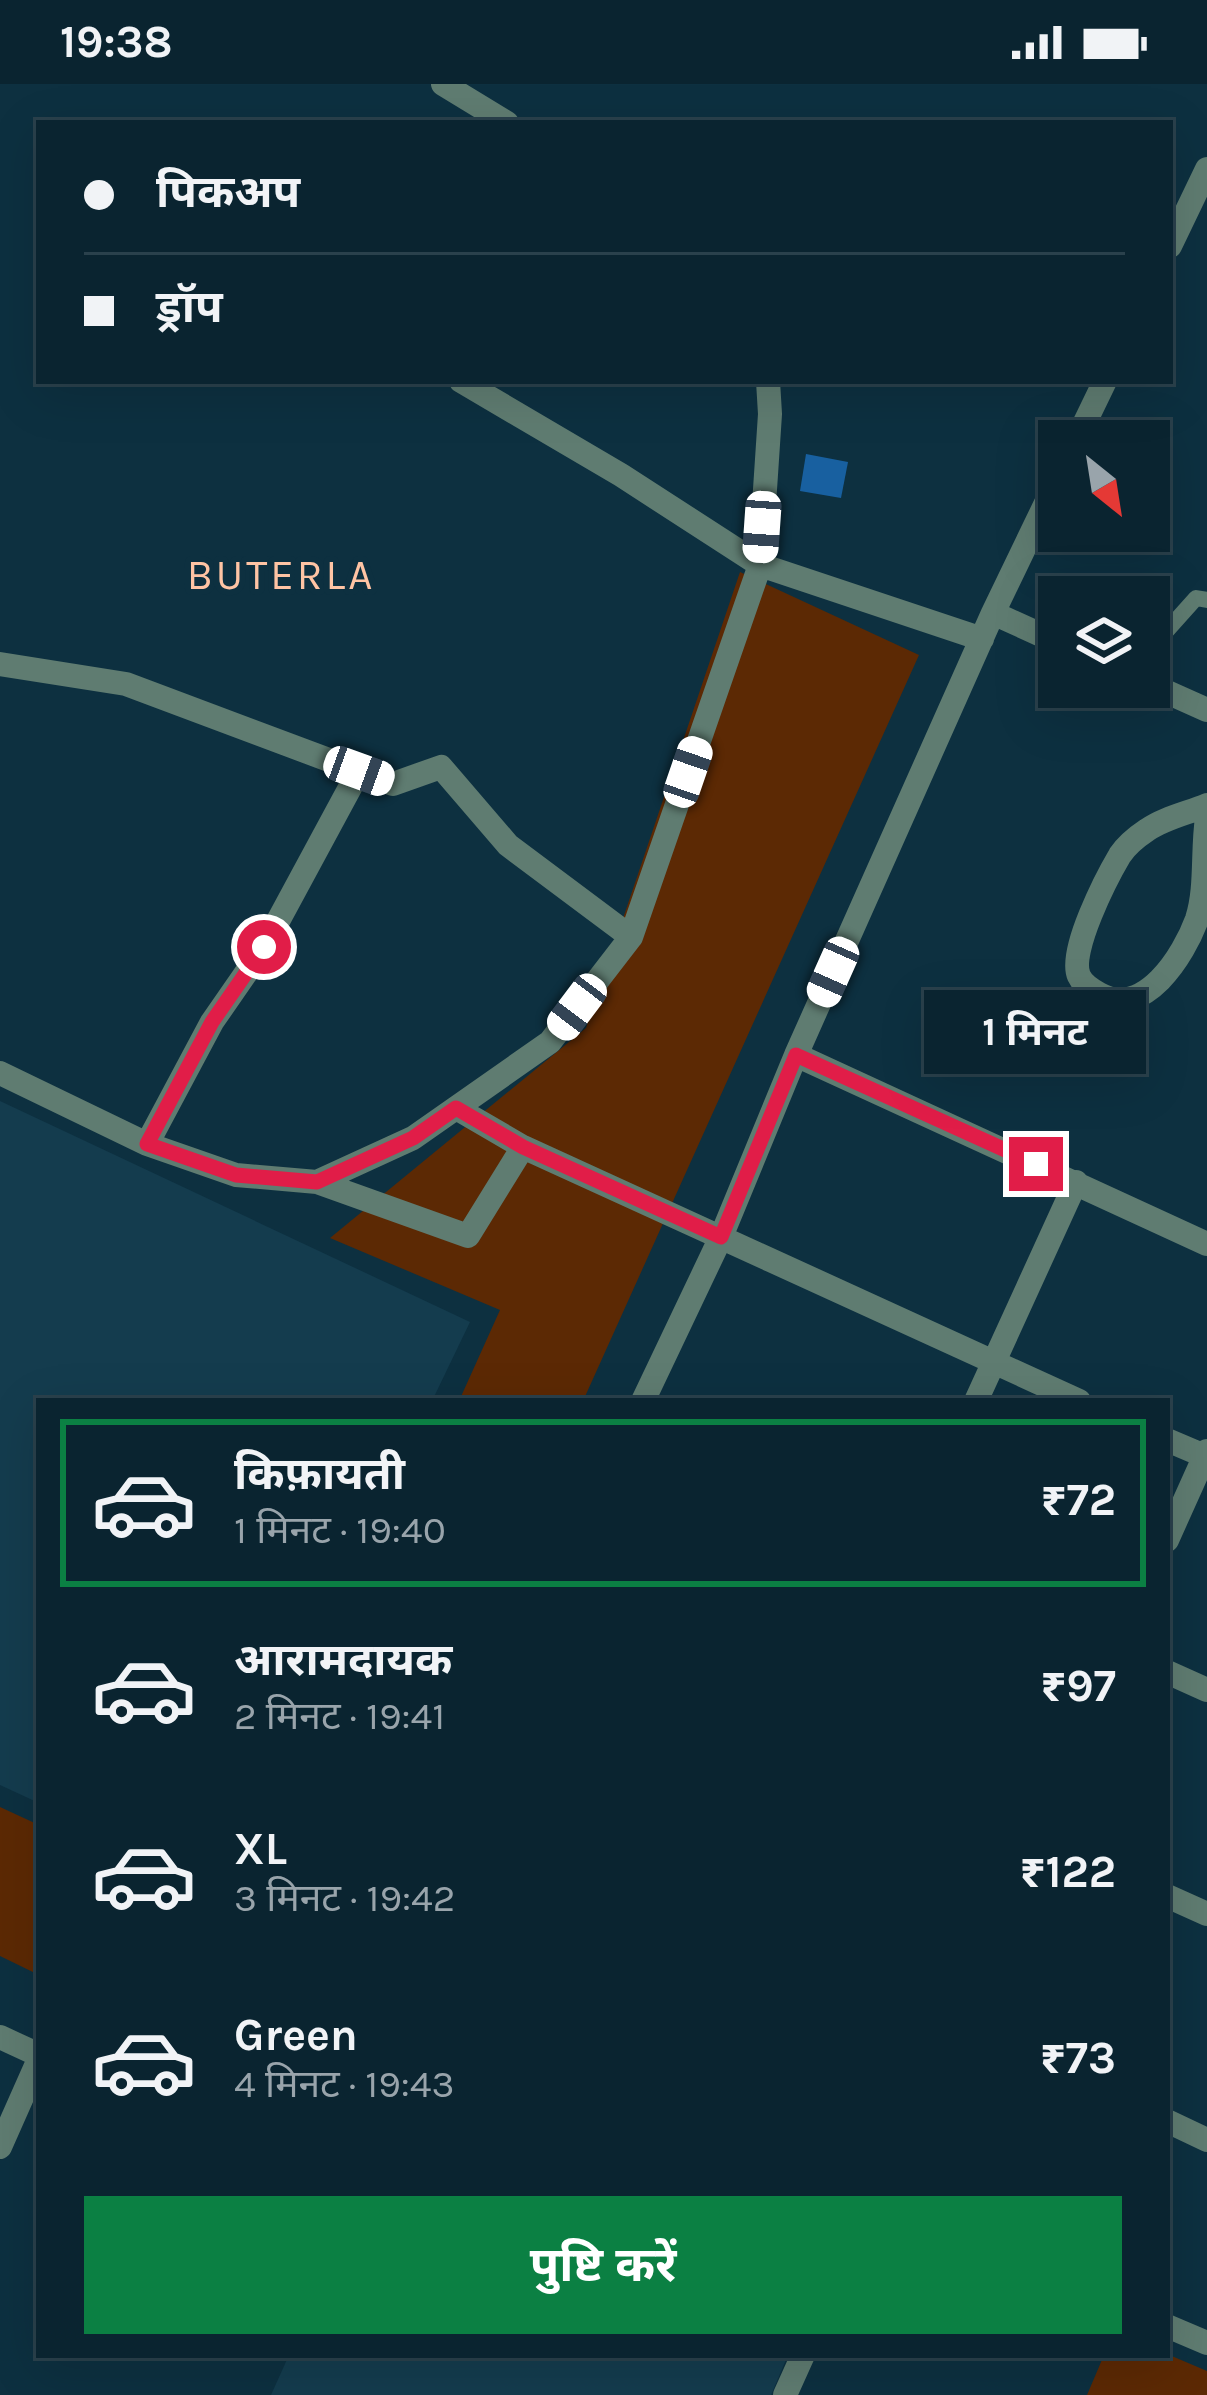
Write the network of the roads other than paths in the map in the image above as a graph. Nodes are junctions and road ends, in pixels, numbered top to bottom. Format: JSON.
{"nodes":[{"id":1,"x":443,"y":84,"type":"edge"},
{"id":2,"x":471,"y":113,"type":"edge"},
{"id":3,"x":1207,"y":169,"type":"edge"},
{"id":4,"x":1173,"y":240,"type":"edge"},
{"id":5,"x":465,"y":384,"type":"edge"},
{"id":6,"x":768,"y":384,"type":"edge"},
{"id":7,"x":1104,"y":384,"type":"edge"},
{"id":8,"x":1086,"y":420,"type":"edge"},
{"id":9,"x":1038,"y":520,"type":"edge"},
{"id":10,"x":760,"y":565,"type":"junction"},
{"id":11,"x":1207,"y":600,"type":"edge"},
{"id":12,"x":993,"y":613,"type":"junction"},
{"id":13,"x":1170,"y":626,"type":"edge"},
{"id":14,"x":1038,"y":633,"type":"edge"},
{"id":15,"x":982,"y":639,"type":"junction"},
{"id":16,"x":0,"y":664,"type":"edge"},
{"id":17,"x":1170,"y":693,"type":"edge"},
{"id":18,"x":1207,"y":710,"type":"edge"},
{"id":19,"x":359,"y":771,"type":"junction"},
{"id":20,"x":1207,"y":805,"type":"edge"},
{"id":21,"x":1207,"y":818,"type":"edge"},
{"id":22,"x":631,"y":937,"type":"junction"},
{"id":23,"x":796,"y":1055,"type":"junction"},
{"id":24,"x":0,"y":1072,"type":"edge"},
{"id":25,"x":456,"y":1108,"type":"junction"},
{"id":26,"x":147,"y":1144,"type":"junction"},
{"id":27,"x":523,"y":1147,"type":"junction"},
{"id":28,"x":317,"y":1182,"type":"junction"},
{"id":29,"x":1076,"y":1182,"type":"junction"},
{"id":30,"x":721,"y":1237,"type":"junction"},
{"id":31,"x":1207,"y":1244,"type":"edge"},
{"id":32,"x":994,"y":1364,"type":"junction"},
{"id":33,"x":644,"y":1398,"type":"edge"},
{"id":34,"x":977,"y":1398,"type":"edge"},
{"id":35,"x":1072,"y":1398,"type":"edge"},
{"id":36,"x":1170,"y":1441,"type":"edge"},
{"id":37,"x":1206,"y":1455,"type":"edge"},
{"id":38,"x":1170,"y":1533,"type":"edge"},
{"id":39,"x":1170,"y":1673,"type":"edge"},
{"id":40,"x":1207,"y":1690,"type":"edge"},
{"id":41,"x":1170,"y":1897,"type":"edge"},
{"id":42,"x":1207,"y":1914,"type":"edge"},
{"id":43,"x":0,"y":2037,"type":"edge"},
{"id":44,"x":36,"y":2055,"type":"edge"},
{"id":45,"x":36,"y":2064,"type":"edge"},
{"id":46,"x":1170,"y":2122,"type":"edge"},
{"id":47,"x":1207,"y":2140,"type":"edge"},
{"id":48,"x":0,"y":2147,"type":"edge"},
{"id":49,"x":1170,"y":2327,"type":"edge"},
{"id":50,"x":1207,"y":2343,"type":"edge"},
{"id":51,"x":802,"y":2358,"type":"edge"},
{"id":52,"x":795,"y":2392,"type":"edge"}],
"edges":[{"from":1,"to":2,"type":"street"},
{"from":3,"to":4,"type":"street"},
{"from":5,"to":10,"type":"street"},
{"from":6,"to":10,"type":"street"},
{"from":7,"to":8,"type":"street"},
{"from":9,"to":12,"type":"street"},
{"from":10,"to":15,"type":"street"},
{"from":10,"to":22,"type":"street"},
{"from":11,"to":13,"type":"lane"},
{"from":12,"to":14,"type":"street"},
{"from":12,"to":15,"type":"street"},
{"from":15,"to":23,"type":"street"},
{"from":16,"to":19,"type":"street"},
{"from":17,"to":18,"type":"street"},
{"from":19,"to":22,"type":"street"},
{"from":19,"to":26,"type":"street"},
{"from":20,"to":21,"type":"street"},
{"from":22,"to":25,"type":"street"},
{"from":23,"to":29,"type":"street"},
{"from":23,"to":30,"type":"street"},
{"from":24,"to":26,"type":"street"},
{"from":25,"to":27,"type":"street"},
{"from":25,"to":28,"type":"street"},
{"from":26,"to":28,"type":"street"},
{"from":27,"to":28,"type":"street"},
{"from":27,"to":30,"type":"street"},
{"from":29,"to":31,"type":"street"},
{"from":29,"to":32,"type":"street"},
{"from":30,"to":32,"type":"street"},
{"from":30,"to":33,"type":"street"},
{"from":32,"to":34,"type":"street"},
{"from":32,"to":35,"type":"street"},
{"from":36,"to":37,"type":"street"},
{"from":37,"to":38,"type":"street"},
{"from":39,"to":40,"type":"street"},
{"from":41,"to":42,"type":"street"},
{"from":43,"to":44,"type":"street"},
{"from":45,"to":48,"type":"street"},
{"from":46,"to":47,"type":"street"},
{"from":49,"to":50,"type":"street"},
{"from":51,"to":52,"type":"street"}]}
